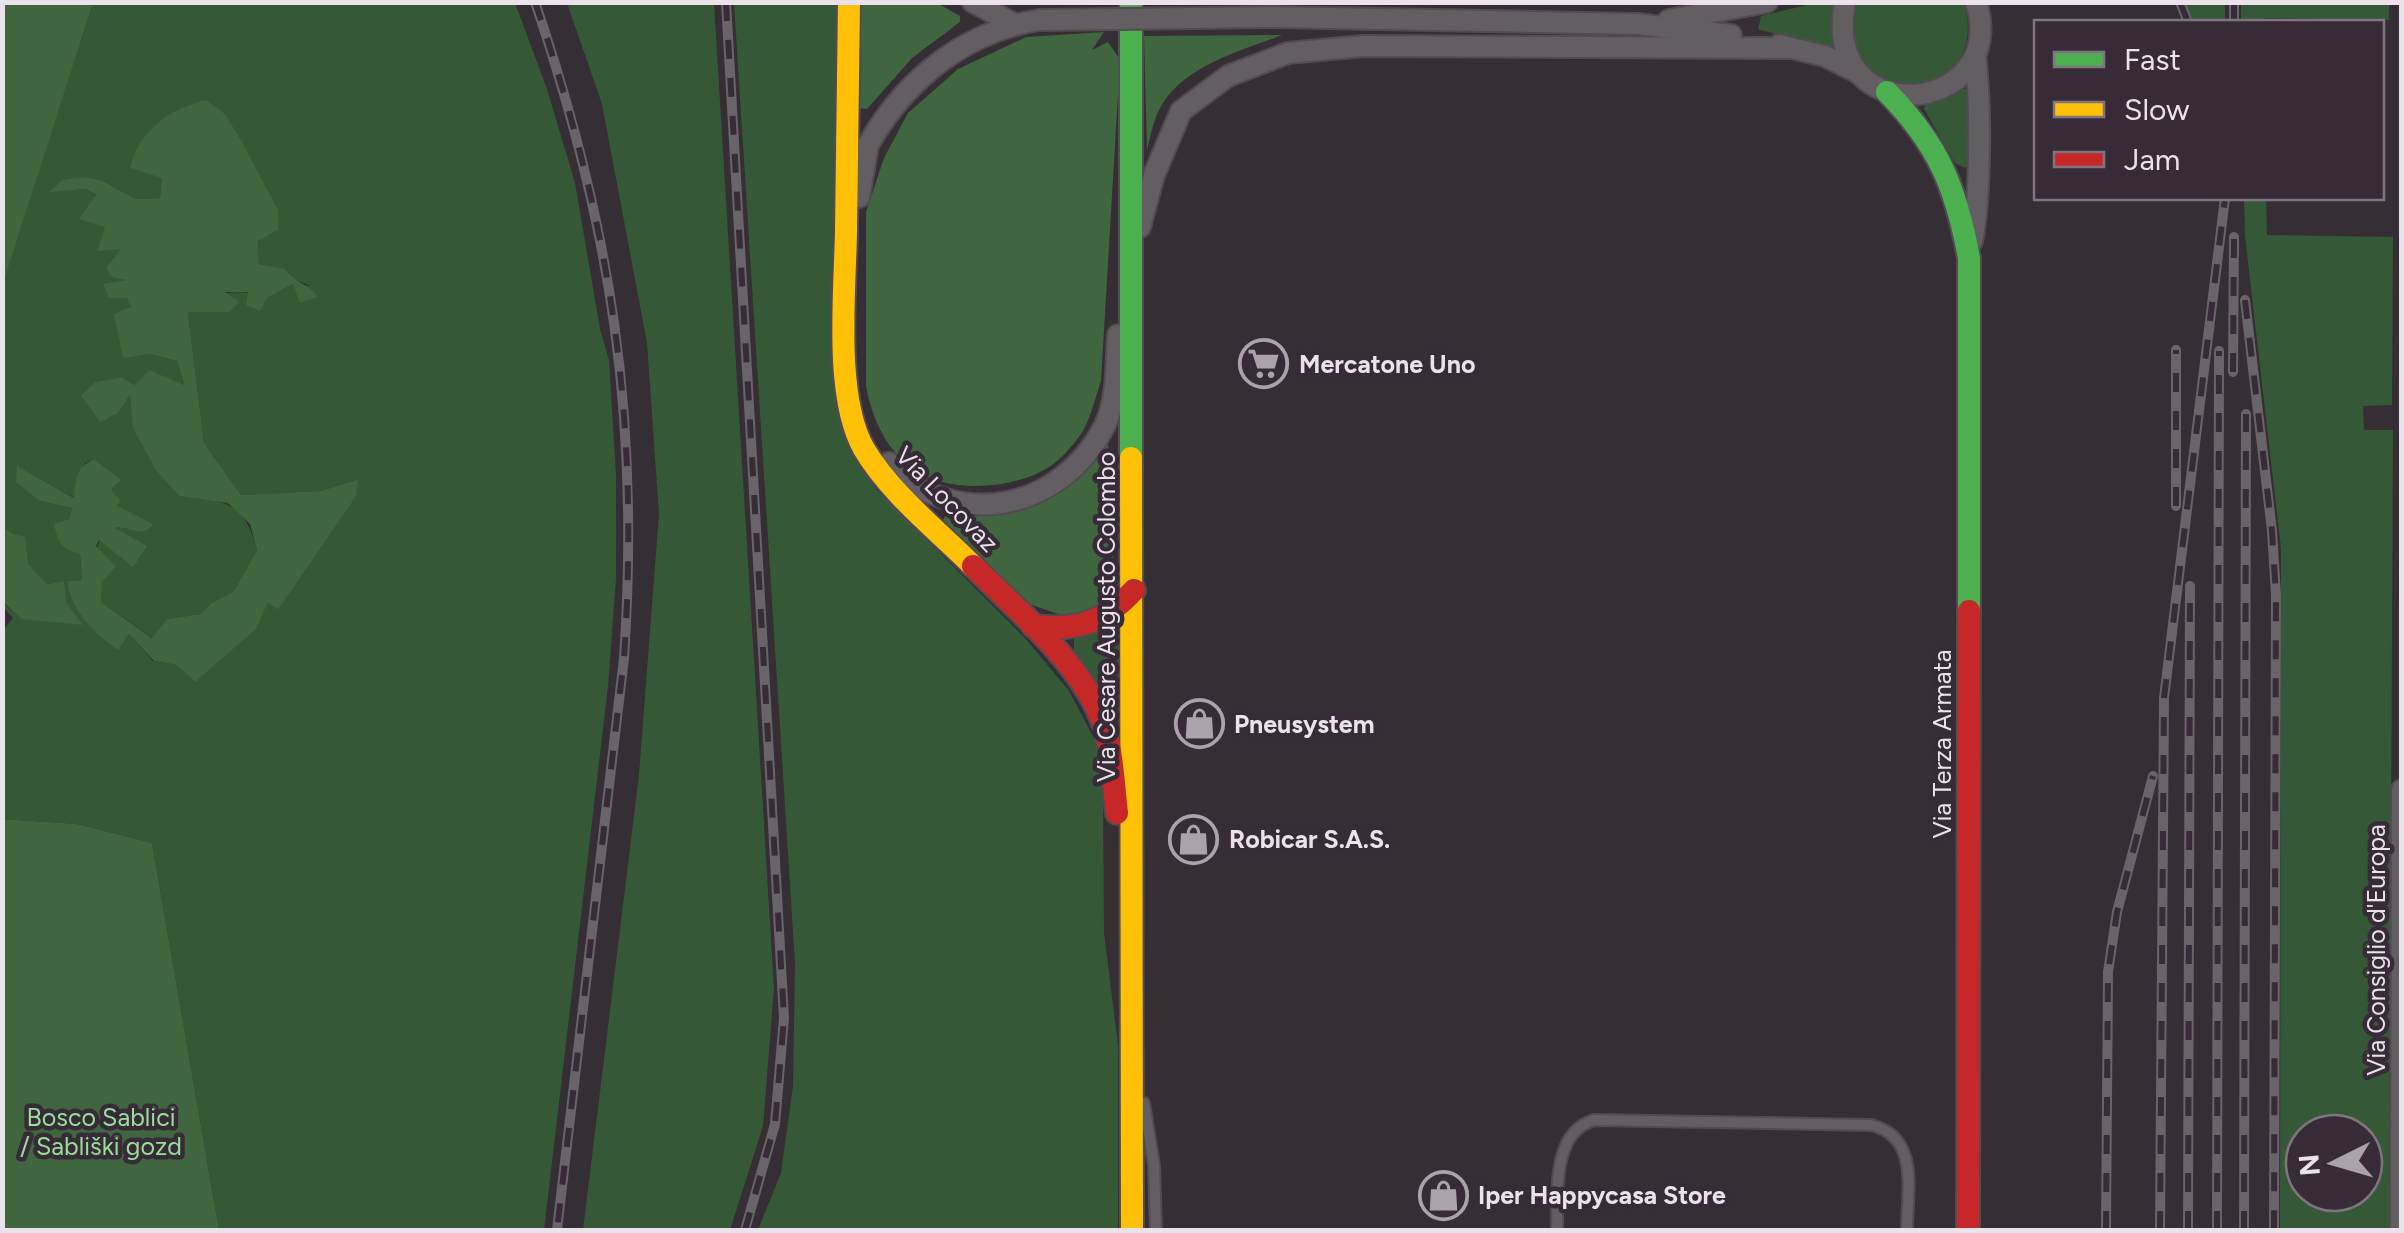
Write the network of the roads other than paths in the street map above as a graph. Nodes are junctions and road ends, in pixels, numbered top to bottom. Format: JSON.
{"nodes":[{"id":1,"x":849,"y":2,"type":"edge"},
{"id":2,"x":973,"y":2,"type":"edge"},
{"id":3,"x":1131,"y":2,"type":"edge"},
{"id":4,"x":1767,"y":2,"type":"edge"},
{"id":5,"x":1845,"y":2,"type":"edge"},
{"id":6,"x":1981,"y":7,"type":"edge"},
{"id":7,"x":1014,"y":24,"type":"junction"},
{"id":8,"x":1637,"y":24,"type":"junction"},
{"id":9,"x":1791,"y":48,"type":"junction"},
{"id":10,"x":1975,"y":56,"type":"junction"},
{"id":11,"x":1857,"y":72,"type":"junction"},
{"id":12,"x":1886,"y":92,"type":"junction"},
{"id":13,"x":868,"y":145,"type":"junction"},
{"id":14,"x":845,"y":188,"type":"junction"},
{"id":15,"x":1133,"y":212,"type":"junction"},
{"id":16,"x":1133,"y":253,"type":"junction"},
{"id":17,"x":1969,"y":258,"type":"junction"},
{"id":18,"x":1134,"y":590,"type":"junction"},
{"id":19,"x":1033,"y":626,"type":"junction"},
{"id":20,"x":2402,"y":790,"type":"edge"},
{"id":21,"x":1134,"y":932,"type":"junction"},
{"id":22,"x":1133,"y":1064,"type":"junction"},
{"id":23,"x":1132,"y":1230,"type":"edge"},
{"id":24,"x":1156,"y":1230,"type":"edge"},
{"id":25,"x":1557,"y":1230,"type":"edge"},
{"id":26,"x":1908,"y":1230,"type":"edge"},
{"id":27,"x":1968,"y":1230,"type":"edge"},
{"id":28,"x":2400,"y":1230,"type":"edge"}],
"edges":[{"from":1,"to":14,"type":"main road","name":"Via Locovaz"},
{"from":2,"to":7,"type":"street"},
{"from":3,"to":15,"type":"main road","name":"Via Cesare Augusto Colombo"},
{"from":4,"to":8,"type":"street","name":"Via Terza Armata"},
{"from":5,"to":11,"type":"street"},
{"from":6,"to":10,"type":"street","name":"Via Terza Armata"},
{"from":7,"to":8,"type":"street","name":"Via Terza Armata","bridge":true},
{"from":7,"to":13,"type":"street","name":"Via Terza Armata"},
{"from":8,"to":9,"type":"street","name":"Via Terza Armata"},
{"from":9,"to":11,"type":"street","name":"Via Terza Armata"},
{"from":9,"to":16,"type":"street","name":"Via Terza Armata"},
{"from":10,"to":12,"type":"street"},
{"from":10,"to":17,"type":"street","name":"Via Terza Armata"},
{"from":11,"to":12,"type":"street","name":"Via Terza Armata"},
{"from":12,"to":17,"type":"main road","name":"Via Terza Armata"},
{"from":13,"to":14,"type":"street","name":"Via Terza Armata"},
{"from":13,"to":15,"type":"street","name":"Via Locovaz"},
{"from":14,"to":19,"type":"main road","name":"Via Locovaz"},
{"from":15,"to":16,"type":"main road","name":"Via Cesare Augusto Colombo"},
{"from":16,"to":18,"type":"main road","name":"Via Cesare Augusto Colombo"},
{"from":17,"to":27,"type":"main road","name":"Via Terza Armata"},
{"from":18,"to":19,"type":"main road"},
{"from":18,"to":21,"type":"main road","name":"Via Cesare Augusto Colombo"},
{"from":19,"to":21,"type":"main road","name":"Via Locovaz"},
{"from":20,"to":28,"type":"street","name":"Via Consiglio d'Europa"},
{"from":21,"to":22,"type":"main road","name":"Via Cesare Augusto Colombo"},
{"from":22,"to":23,"type":"main road","name":"Via Cesare Augusto Colombo"},
{"from":22,"to":24,"type":"lane"},
{"from":25,"to":26,"type":"lane"}]}
